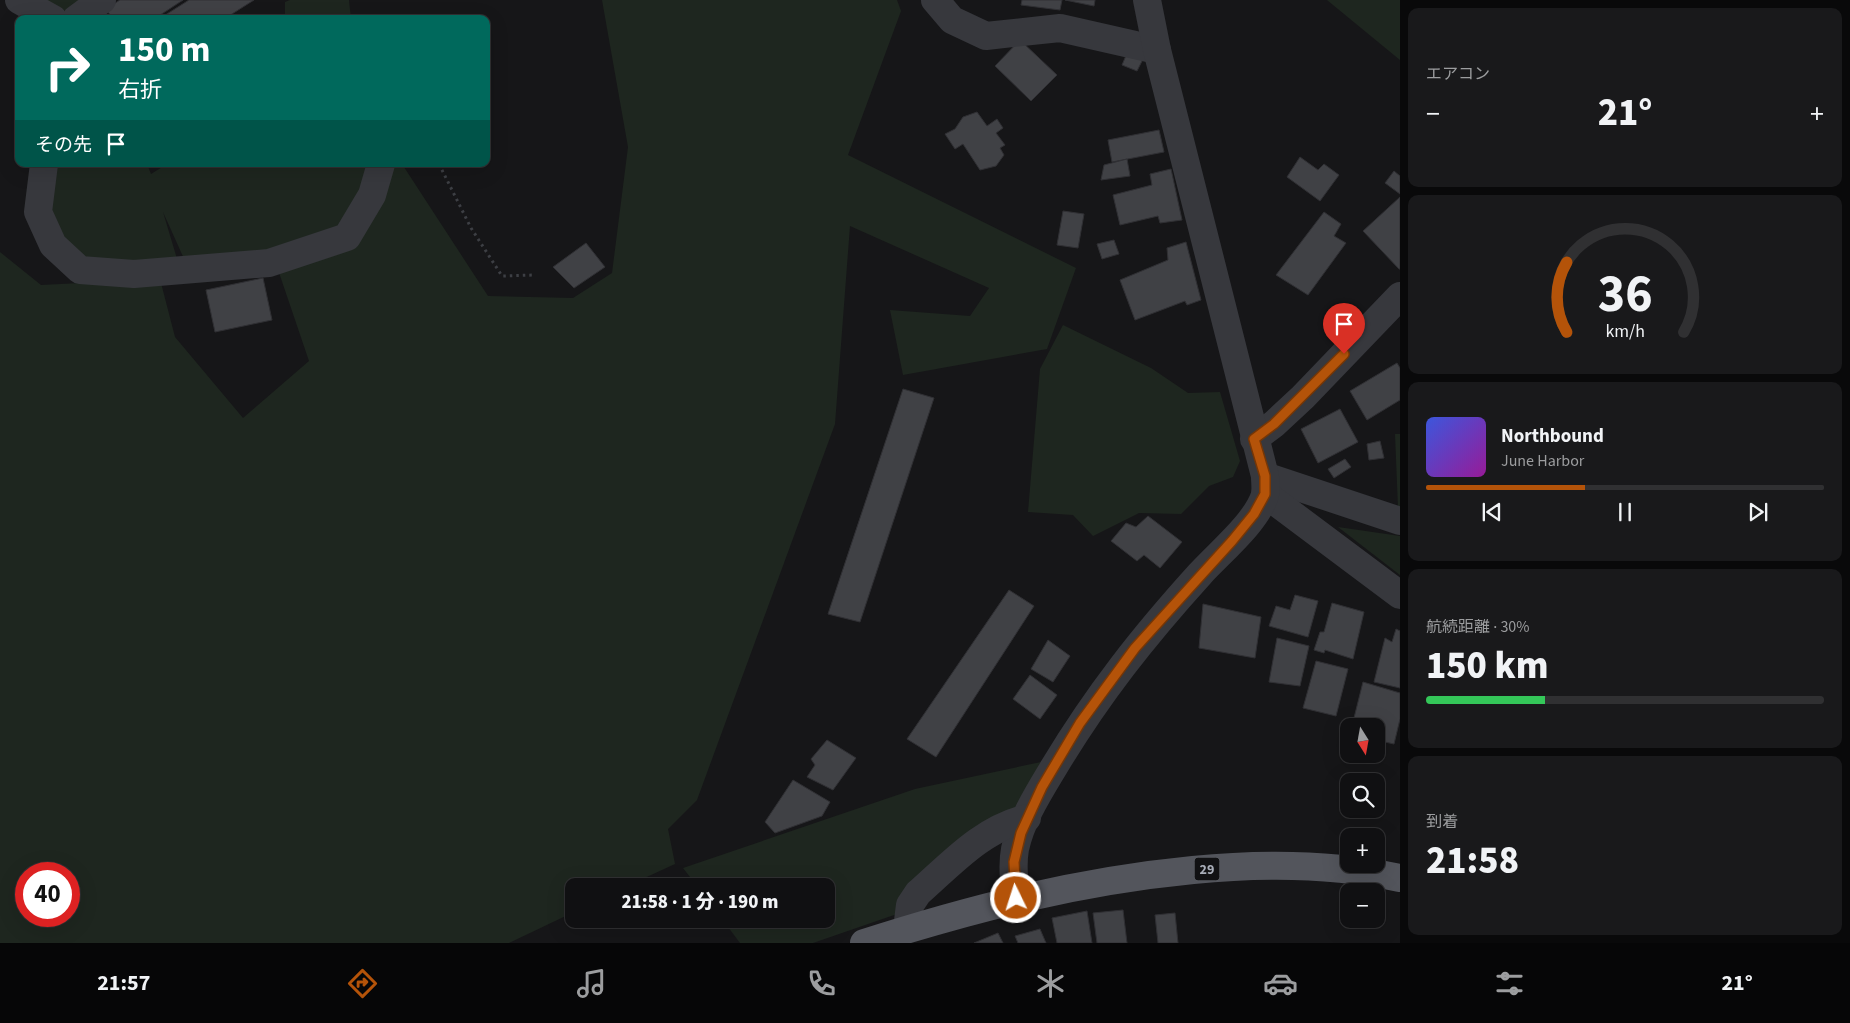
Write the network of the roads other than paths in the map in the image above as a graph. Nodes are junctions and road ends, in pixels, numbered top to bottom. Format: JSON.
{"nodes":[{"id":1,"x":18,"y":0,"type":"edge"},
{"id":2,"x":102,"y":0,"type":"edge"},
{"id":3,"x":934,"y":0,"type":"edge"},
{"id":4,"x":1147,"y":0,"type":"edge"},
{"id":5,"x":46,"y":15,"type":"edge"},
{"id":6,"x":81,"y":15,"type":"edge"},
{"id":7,"x":1158,"y":50,"type":"junction"},
{"id":8,"x":44,"y":167,"type":"edge"},
{"id":9,"x":380,"y":167,"type":"edge"},
{"id":10,"x":1400,"y":296,"type":"edge"},
{"id":11,"x":1254,"y":439,"type":"junction"},
{"id":12,"x":1265,"y":485,"type":"junction"},
{"id":13,"x":1400,"y":521,"type":"edge"},
{"id":14,"x":1400,"y":595,"type":"edge"},
{"id":15,"x":1026,"y":818,"type":"junction"},
{"id":16,"x":1400,"y":878,"type":"edge"},
{"id":17,"x":1016,"y":898,"type":"junction"},
{"id":18,"x":907,"y":929,"type":"junction"},
{"id":19,"x":864,"y":943,"type":"edge"}],
"edges":[{"from":1,"to":5,"type":"street"},
{"from":2,"to":6,"type":"street"},
{"from":3,"to":7,"type":"street"},
{"from":4,"to":7,"type":"street"},
{"from":7,"to":11,"type":"street"},
{"from":8,"to":9,"type":"street"},
{"from":10,"to":11,"type":"street"},
{"from":11,"to":12,"type":"street"},
{"from":12,"to":13,"type":"street"},
{"from":12,"to":14,"type":"street"},
{"from":12,"to":15,"type":"street"},
{"from":15,"to":17,"type":"street"},
{"from":15,"to":18,"type":"street"},
{"from":16,"to":17,"type":"main road","number":"29"},
{"from":17,"to":18,"type":"main road","number":"29"},
{"from":18,"to":19,"type":"main road","number":"29"}]}
